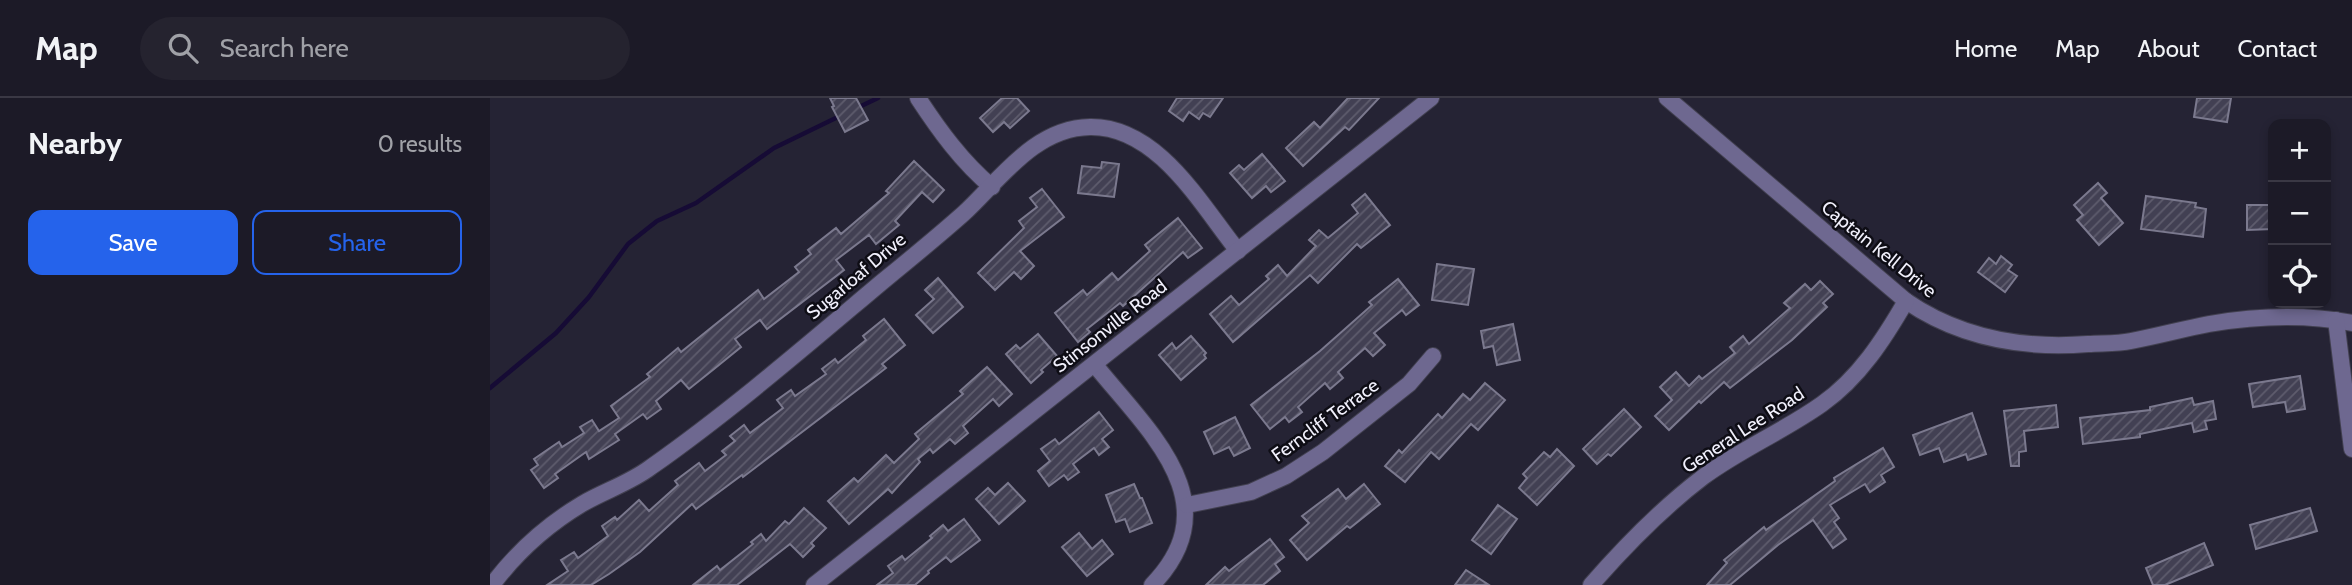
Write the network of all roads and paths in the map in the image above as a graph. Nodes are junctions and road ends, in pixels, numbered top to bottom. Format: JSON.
{"nodes":[{"id":1,"x":918,"y":98,"type":"edge"},
{"id":2,"x":1431,"y":98,"type":"edge"},
{"id":3,"x":1667,"y":98,"type":"edge"},
{"id":4,"x":992,"y":187,"type":"junction"},
{"id":5,"x":1238,"y":251,"type":"junction"},
{"id":6,"x":1906,"y":301,"type":"junction"},
{"id":7,"x":2344,"y":321,"type":"edge"},
{"id":8,"x":1433,"y":356,"type":"dead end"},
{"id":9,"x":1095,"y":365,"type":"junction"},
{"id":10,"x":2352,"y":449,"type":"edge"},
{"id":11,"x":1187,"y":505,"type":"junction"},
{"id":12,"x":492,"y":585,"type":"edge"},
{"id":13,"x":814,"y":585,"type":"edge"},
{"id":14,"x":1152,"y":585,"type":"edge"},
{"id":15,"x":1591,"y":585,"type":"edge"}],
"edges":[{"from":1,"to":4,"type":"street"},
{"from":2,"to":5,"type":"street","name":"Stinsonville Road"},
{"from":3,"to":6,"type":"street","name":"Captain Kell Drive"},
{"from":4,"to":5,"type":"street","name":"Sugarloaf Drive"},
{"from":4,"to":12,"type":"street","name":"Sugarloaf Drive"},
{"from":5,"to":9,"type":"street","name":"Stinsonville Road"},
{"from":6,"to":7,"type":"street","name":"Captain Kell Drive"},
{"from":6,"to":15,"type":"street","name":"General Lee Road"},
{"from":7,"to":10,"type":"street"},
{"from":8,"to":11,"type":"street","name":"Ferncliff Terrace"},
{"from":9,"to":11,"type":"street"},
{"from":9,"to":13,"type":"street","name":"Stinsonville Road"},
{"from":11,"to":14,"type":"street"}]}
